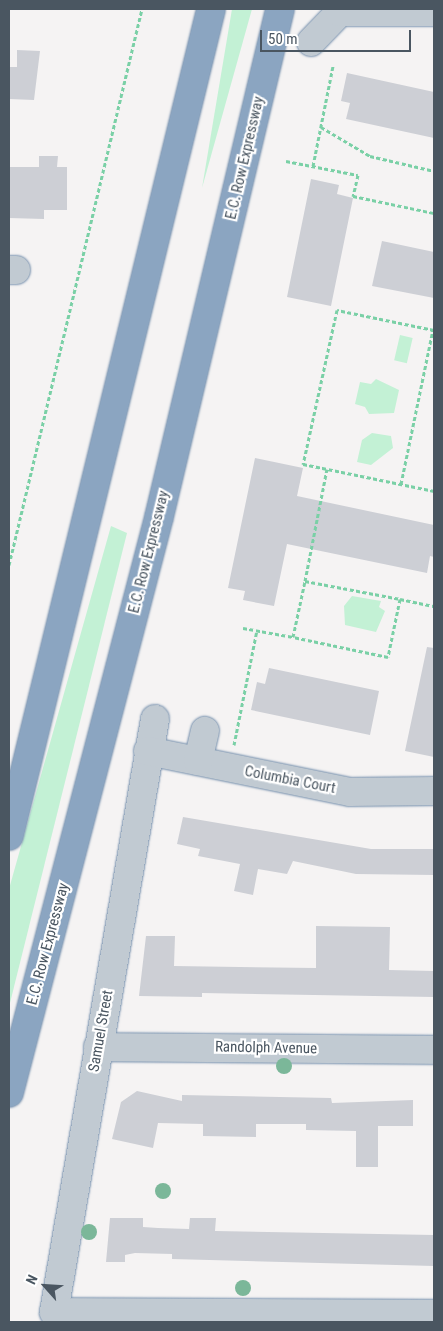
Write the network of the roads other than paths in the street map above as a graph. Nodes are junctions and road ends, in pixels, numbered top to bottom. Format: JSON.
{"nodes":[{"id":1,"x":211,"y":9,"type":"edge"},
{"id":2,"x":280,"y":9,"type":"edge"},
{"id":3,"x":434,"y":12,"type":"edge"},
{"id":4,"x":311,"y":42,"type":"dead end"},
{"id":5,"x":155,"y":719,"type":"dead end"},
{"id":6,"x":204,"y":731,"type":"dead end"},
{"id":7,"x":148,"y":751,"type":"junction"},
{"id":8,"x":198,"y":761,"type":"junction"},
{"id":9,"x":434,"y":791,"type":"edge"},
{"id":10,"x":9,"y":836,"type":"edge"},
{"id":11,"x":98,"y":1047,"type":"junction"},
{"id":12,"x":434,"y":1050,"type":"edge"},
{"id":13,"x":9,"y":1093,"type":"edge"},
{"id":14,"x":434,"y":1314,"type":"edge"}],
"edges":[{"from":1,"to":10,"type":"highway"},
{"from":2,"to":13,"type":"highway","name":"E.C. Row Expressway"},
{"from":3,"to":4,"type":"street"},
{"from":5,"to":7,"type":"street","name":"Samuel Street"},
{"from":6,"to":8,"type":"street"},
{"from":7,"to":8,"type":"street","name":"Columbia Court"},
{"from":7,"to":11,"type":"street","name":"Samuel Street"},
{"from":8,"to":9,"type":"street","name":"Columbia Court"},
{"from":11,"to":12,"type":"street","name":"Randolph Avenue"},
{"from":11,"to":14,"type":"street","name":"Samuel Street"}]}
